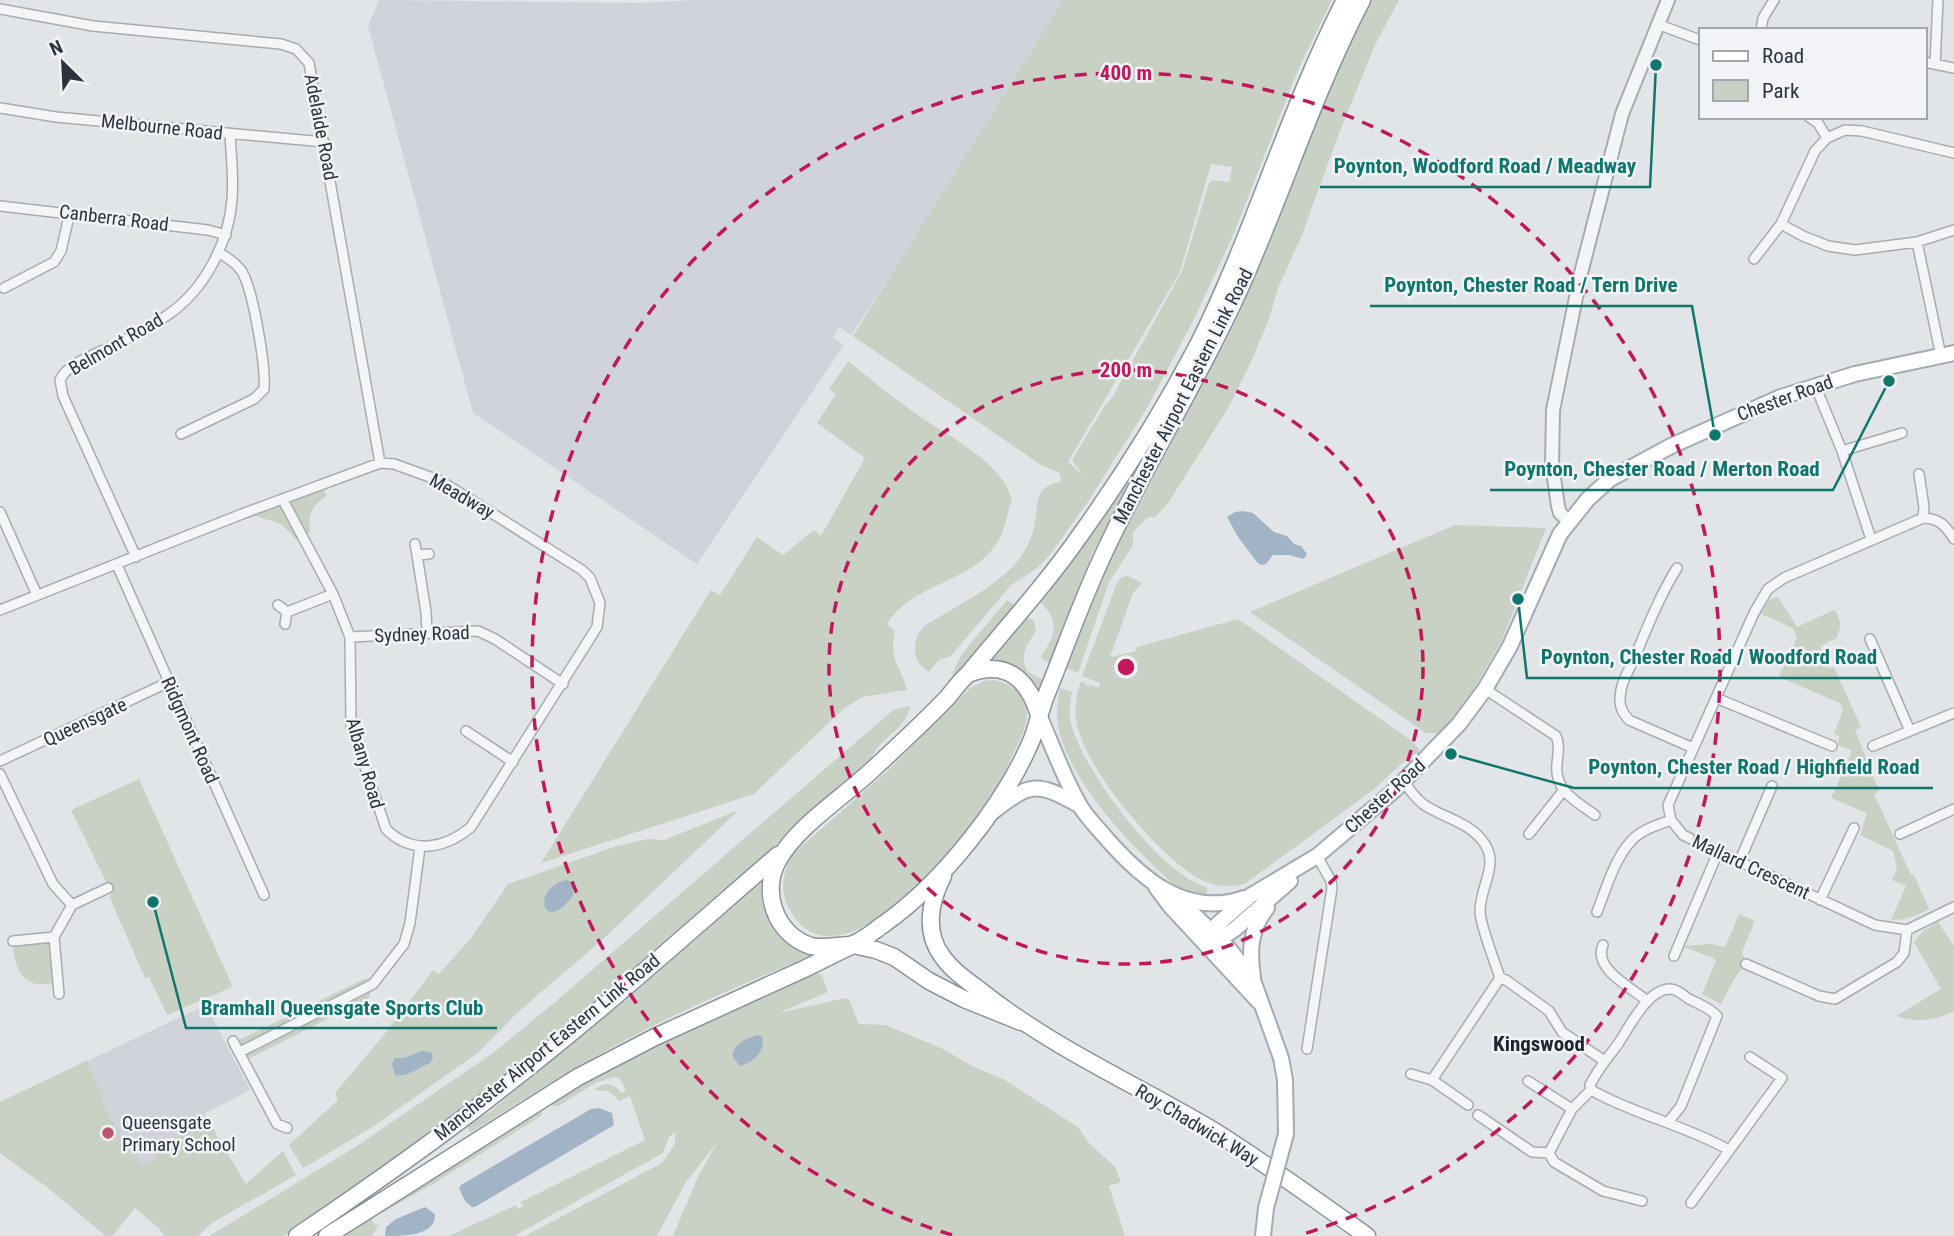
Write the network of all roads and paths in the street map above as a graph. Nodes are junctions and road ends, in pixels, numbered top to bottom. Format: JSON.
{"nodes":[{"id":1,"x":1346,"y":0,"type":"edge"},
{"id":2,"x":1362,"y":0,"type":"edge"},
{"id":3,"x":1668,"y":0,"type":"edge"},
{"id":4,"x":1774,"y":0,"type":"edge"},
{"id":5,"x":1938,"y":0,"type":"edge"},
{"id":6,"x":0,"y":9,"type":"edge"},
{"id":7,"x":1657,"y":24,"type":"junction"},
{"id":8,"x":1761,"y":28,"type":"edge"},
{"id":9,"x":1699,"y":40,"type":"edge"},
{"id":10,"x":1926,"y":62,"type":"edge"},
{"id":11,"x":1935,"y":64,"type":"junction"},
{"id":12,"x":1954,"y":68,"type":"edge"},
{"id":13,"x":0,"y":108,"type":"edge"},
{"id":14,"x":1812,"y":119,"type":"edge"},
{"id":15,"x":230,"y":134,"type":"junction"},
{"id":16,"x":1827,"y":138,"type":"junction"},
{"id":17,"x":324,"y":142,"type":"junction"},
{"id":18,"x":1954,"y":153,"type":"edge"},
{"id":19,"x":0,"y":206,"type":"edge"},
{"id":20,"x":70,"y":212,"type":"junction"},
{"id":21,"x":1781,"y":224,"type":"junction"},
{"id":22,"x":1954,"y":230,"type":"edge"},
{"id":23,"x":226,"y":235,"type":"junction"},
{"id":24,"x":1917,"y":242,"type":"junction"},
{"id":25,"x":219,"y":253,"type":"junction"},
{"id":26,"x":1754,"y":259,"type":"dead end"},
{"id":27,"x":4,"y":288,"type":"dead end"},
{"id":28,"x":1947,"y":355,"type":"edge"},
{"id":29,"x":1815,"y":385,"type":"junction"},
{"id":30,"x":1902,"y":433,"type":"dead end"},
{"id":31,"x":181,"y":434,"type":"dead end"},
{"id":32,"x":1842,"y":451,"type":"junction"},
{"id":33,"x":380,"y":463,"type":"junction"},
{"id":34,"x":1919,"y":474,"type":"dead end"},
{"id":35,"x":284,"y":500,"type":"junction"},
{"id":36,"x":0,"y":512,"type":"edge"},
{"id":37,"x":1923,"y":518,"type":"junction"},
{"id":38,"x":1569,"y":520,"type":"junction"},
{"id":39,"x":1871,"y":539,"type":"junction"},
{"id":40,"x":1954,"y":539,"type":"edge"},
{"id":41,"x":415,"y":544,"type":"dead end"},
{"id":42,"x":429,"y":554,"type":"dead end"},
{"id":43,"x":417,"y":555,"type":"junction"},
{"id":44,"x":136,"y":557,"type":"junction"},
{"id":45,"x":117,"y":565,"type":"junction"},
{"id":46,"x":1676,"y":568,"type":"dead end"},
{"id":47,"x":333,"y":594,"type":"junction"},
{"id":48,"x":37,"y":595,"type":"junction"},
{"id":49,"x":278,"y":605,"type":"dead end"},
{"id":50,"x":0,"y":610,"type":"edge"},
{"id":51,"x":287,"y":612,"type":"junction"},
{"id":52,"x":285,"y":624,"type":"dead end"},
{"id":53,"x":427,"y":632,"type":"junction"},
{"id":54,"x":350,"y":637,"type":"junction"},
{"id":55,"x":1870,"y":639,"type":"dead end"},
{"id":56,"x":968,"y":674,"type":"junction"},
{"id":57,"x":169,"y":682,"type":"junction"},
{"id":58,"x":563,"y":684,"type":"junction"},
{"id":59,"x":1486,"y":689,"type":"junction"},
{"id":60,"x":1716,"y":698,"type":"junction"},
{"id":61,"x":1954,"y":713,"type":"edge"},
{"id":62,"x":1039,"y":715,"type":"junction"},
{"id":63,"x":463,"y":730,"type":"dead end"},
{"id":64,"x":1910,"y":731,"type":"junction"},
{"id":65,"x":1832,"y":746,"type":"dead end"},
{"id":66,"x":1873,"y":746,"type":"dead end"},
{"id":67,"x":1693,"y":748,"type":"junction"},
{"id":68,"x":0,"y":761,"type":"edge"},
{"id":69,"x":513,"y":762,"type":"junction"},
{"id":70,"x":0,"y":774,"type":"edge"},
{"id":71,"x":1404,"y":782,"type":"junction"},
{"id":72,"x":1772,"y":786,"type":"dead end"},
{"id":73,"x":1563,"y":791,"type":"junction"},
{"id":74,"x":1079,"y":805,"type":"junction"},
{"id":75,"x":1954,"y":809,"type":"edge"},
{"id":76,"x":988,"y":815,"type":"junction"},
{"id":77,"x":1595,"y":815,"type":"dead end"},
{"id":78,"x":1671,"y":820,"type":"junction"},
{"id":79,"x":1854,"y":828,"type":"dead end"},
{"id":80,"x":1529,"y":834,"type":"dead end"},
{"id":81,"x":1900,"y":834,"type":"dead end"},
{"id":82,"x":420,"y":847,"type":"junction"},
{"id":83,"x":787,"y":847,"type":"junction"},
{"id":84,"x":1718,"y":852,"type":"junction"},
{"id":85,"x":1313,"y":860,"type":"junction"},
{"id":86,"x":1740,"y":860,"type":"junction"},
{"id":87,"x":947,"y":868,"type":"junction"},
{"id":88,"x":1286,"y":885,"type":"junction"},
{"id":89,"x":1156,"y":886,"type":"junction"},
{"id":90,"x":108,"y":888,"type":"dead end"},
{"id":91,"x":1171,"y":892,"type":"junction"},
{"id":92,"x":264,"y":895,"type":"dead end"},
{"id":93,"x":1250,"y":897,"type":"junction"},
{"id":94,"x":1820,"y":900,"type":"junction"},
{"id":95,"x":72,"y":905,"type":"junction"},
{"id":96,"x":1954,"y":906,"type":"edge"},
{"id":97,"x":1597,"y":912,"type":"dead end"},
{"id":98,"x":1907,"y":930,"type":"junction"},
{"id":99,"x":54,"y":937,"type":"junction"},
{"id":100,"x":1213,"y":939,"type":"junction"},
{"id":101,"x":13,"y":941,"type":"dead end"},
{"id":102,"x":852,"y":945,"type":"junction"},
{"id":103,"x":1603,"y":945,"type":"dead end"},
{"id":104,"x":1674,"y":956,"type":"dead end"},
{"id":105,"x":820,"y":961,"type":"junction"},
{"id":106,"x":1746,"y":964,"type":"dead end"},
{"id":107,"x":1500,"y":978,"type":"junction"},
{"id":108,"x":1254,"y":980,"type":"junction"},
{"id":109,"x":929,"y":981,"type":"junction"},
{"id":110,"x":59,"y":994,"type":"dead end"},
{"id":111,"x":1647,"y":1001,"type":"junction"},
{"id":112,"x":1262,"y":1005,"type":"junction"},
{"id":113,"x":1021,"y":1022,"type":"junction"},
{"id":114,"x":233,"y":1041,"type":"dead end"},
{"id":115,"x":1307,"y":1049,"type":"dead end"},
{"id":116,"x":240,"y":1052,"type":"junction"},
{"id":117,"x":1750,"y":1057,"type":"dead end"},
{"id":118,"x":1604,"y":1060,"type":"junction"},
{"id":119,"x":1410,"y":1073,"type":"dead end"},
{"id":120,"x":1432,"y":1080,"type":"junction"},
{"id":121,"x":1528,"y":1081,"type":"dead end"},
{"id":122,"x":1591,"y":1090,"type":"junction"},
{"id":123,"x":1468,"y":1105,"type":"dead end"},
{"id":124,"x":1572,"y":1109,"type":"junction"},
{"id":125,"x":1478,"y":1115,"type":"dead end"},
{"id":126,"x":1669,"y":1121,"type":"junction"},
{"id":127,"x":287,"y":1128,"type":"dead end"},
{"id":128,"x":1729,"y":1150,"type":"junction"},
{"id":129,"x":1549,"y":1153,"type":"junction"},
{"id":130,"x":1642,"y":1200,"type":"dead end"},
{"id":131,"x":1691,"y":1203,"type":"dead end"},
{"id":132,"x":297,"y":1236,"type":"edge"},
{"id":133,"x":327,"y":1236,"type":"edge"},
{"id":134,"x":1263,"y":1236,"type":"edge"},
{"id":135,"x":1367,"y":1236,"type":"edge"}],
"edges":[{"from":1,"to":56,"type":"highway","name":"Manchester Airport Eastern Link Road"},
{"from":2,"to":62,"type":"highway","name":"Manchester Airport Eastern Link Road"},
{"from":3,"to":7,"type":"street"},
{"from":4,"to":8,"type":"street"},
{"from":5,"to":11,"type":"street"},
{"from":6,"to":17,"type":"street","name":"Adelaide Road"},
{"from":7,"to":9,"type":"street"},
{"from":7,"to":38,"type":"street"},
{"from":10,"to":11,"type":"street"},
{"from":11,"to":12,"type":"street"},
{"from":13,"to":15,"type":"street","name":"Melbourne Road"},
{"from":14,"to":16,"type":"street"},
{"from":15,"to":17,"type":"street","name":"Melbourne Road"},
{"from":15,"to":23,"type":"street","name":"Belmont Road"},
{"from":16,"to":18,"type":"street"},
{"from":16,"to":21,"type":"street"},
{"from":17,"to":33,"type":"street","name":"Adelaide Road"},
{"from":19,"to":20,"type":"street","name":"Canberra Road"},
{"from":20,"to":23,"type":"street","name":"Canberra Road"},
{"from":20,"to":27,"type":"street"},
{"from":21,"to":24,"type":"street"},
{"from":21,"to":26,"type":"street"},
{"from":22,"to":24,"type":"street"},
{"from":23,"to":25,"type":"street","name":"Belmont Road"},
{"from":24,"to":28,"type":"street"},
{"from":25,"to":31,"type":"street"},
{"from":25,"to":44,"type":"street","name":"Belmont Road"},
{"from":28,"to":29,"type":"main road","name":"Chester Road"},
{"from":29,"to":32,"type":"street"},
{"from":29,"to":38,"type":"main road","name":"Chester Road"},
{"from":30,"to":32,"type":"street"},
{"from":32,"to":39,"type":"street"},
{"from":33,"to":35,"type":"street"},
{"from":33,"to":58,"type":"street","name":"Meadway"},
{"from":34,"to":37,"type":"street"},
{"from":35,"to":44,"type":"street"},
{"from":35,"to":47,"type":"street","name":"Albany Road"},
{"from":36,"to":48,"type":"street"},
{"from":37,"to":39,"type":"street"},
{"from":37,"to":40,"type":"street"},
{"from":38,"to":59,"type":"main road","name":"Chester Road"},
{"from":39,"to":60,"type":"street"},
{"from":41,"to":43,"type":"street"},
{"from":42,"to":43,"type":"street"},
{"from":43,"to":53,"type":"street"},
{"from":44,"to":45,"type":"street"},
{"from":45,"to":48,"type":"street"},
{"from":45,"to":57,"type":"street","name":"Ridgmont Road"},
{"from":46,"to":67,"type":"street"},
{"from":47,"to":51,"type":"street"},
{"from":47,"to":54,"type":"street","name":"Albany Road"},
{"from":48,"to":50,"type":"street"},
{"from":49,"to":51,"type":"street"},
{"from":51,"to":52,"type":"street"},
{"from":53,"to":54,"type":"street","name":"Sydney Road"},
{"from":53,"to":58,"type":"street","name":"Sydney Road"},
{"from":54,"to":82,"type":"street","name":"Albany Road"},
{"from":55,"to":64,"type":"street"},
{"from":56,"to":62,"type":"highway"},
{"from":56,"to":83,"type":"highway","name":"Manchester Airport Eastern Link Road"},
{"from":57,"to":68,"type":"street","name":"Queensgate"},
{"from":57,"to":92,"type":"street","name":"Ridgmont Road"},
{"from":58,"to":69,"type":"street","name":"Meadway"},
{"from":59,"to":71,"type":"main road","name":"Chester Road"},
{"from":59,"to":73,"type":"street"},
{"from":60,"to":65,"type":"street"},
{"from":60,"to":67,"type":"street"},
{"from":61,"to":64,"type":"street"},
{"from":62,"to":74,"type":"main road"},
{"from":62,"to":76,"type":"highway","name":"Manchester Airport Eastern Link Road"},
{"from":63,"to":69,"type":"street"},
{"from":64,"to":66,"type":"street"},
{"from":67,"to":78,"type":"street"},
{"from":69,"to":82,"type":"street","name":"Meadway"},
{"from":70,"to":95,"type":"street"},
{"from":71,"to":85,"type":"main road","name":"Chester Road"},
{"from":71,"to":107,"type":"street"},
{"from":72,"to":86,"type":"street"},
{"from":73,"to":77,"type":"street"},
{"from":73,"to":80,"type":"street"},
{"from":74,"to":76,"type":"main road"},
{"from":74,"to":89,"type":"main road"},
{"from":75,"to":81,"type":"street"},
{"from":76,"to":87,"type":"highway","name":"Manchester Airport Eastern Link Road"},
{"from":78,"to":84,"type":"street","name":"Mallard Crescent"},
{"from":78,"to":97,"type":"street"},
{"from":79,"to":94,"type":"street"},
{"from":82,"to":116,"type":"street"},
{"from":83,"to":102,"type":"highway"},
{"from":83,"to":132,"type":"highway","name":"Manchester Airport Eastern Link Road"},
{"from":84,"to":86,"type":"street","name":"Mallard Crescent"},
{"from":84,"to":104,"type":"street"},
{"from":85,"to":88,"type":"main road","name":"Chester Road"},
{"from":85,"to":93,"type":"main road","name":"Chester Road"},
{"from":85,"to":115,"type":"street"},
{"from":86,"to":94,"type":"street","name":"Mallard Crescent"},
{"from":87,"to":102,"type":"highway","name":"Manchester Airport Eastern Link Road"},
{"from":87,"to":113,"type":"highway","name":"Roy Chadwick Way"},
{"from":88,"to":100,"type":"main road","name":"Chester Road"},
{"from":88,"to":108,"type":"main road"},
{"from":89,"to":91,"type":"main road"},
{"from":89,"to":100,"type":"main road"},
{"from":90,"to":95,"type":"street"},
{"from":91,"to":93,"type":"main road"},
{"from":91,"to":100,"type":"main road"},
{"from":93,"to":100,"type":"main road","name":"Chester Road"},
{"from":94,"to":98,"type":"street","name":"Mallard Crescent"},
{"from":95,"to":99,"type":"street"},
{"from":96,"to":98,"type":"street"},
{"from":98,"to":106,"type":"street"},
{"from":99,"to":101,"type":"street"},
{"from":99,"to":110,"type":"street"},
{"from":100,"to":108,"type":"main road"},
{"from":100,"to":112,"type":"main road"},
{"from":102,"to":105,"type":"highway","name":"Manchester Airport Eastern Link Road"},
{"from":102,"to":109,"type":"highway","name":"Roy Chadwick Way"},
{"from":103,"to":111,"type":"street"},
{"from":105,"to":109,"type":"highway","name":"Roy Chadwick Way"},
{"from":105,"to":133,"type":"highway","name":"Manchester Airport Eastern Link Road"},
{"from":107,"to":118,"type":"street"},
{"from":107,"to":120,"type":"street"},
{"from":108,"to":112,"type":"main road"},
{"from":109,"to":113,"type":"highway","name":"Roy Chadwick Way"},
{"from":111,"to":118,"type":"street"},
{"from":111,"to":126,"type":"street"},
{"from":112,"to":134,"type":"main road","bridge":true},
{"from":113,"to":135,"type":"highway","name":"Roy Chadwick Way"},
{"from":114,"to":116,"type":"street"},
{"from":116,"to":127,"type":"street"},
{"from":117,"to":128,"type":"street"},
{"from":118,"to":122,"type":"street"},
{"from":119,"to":120,"type":"street"},
{"from":120,"to":123,"type":"street"},
{"from":121,"to":124,"type":"street"},
{"from":122,"to":124,"type":"street"},
{"from":122,"to":126,"type":"street"},
{"from":124,"to":129,"type":"street"},
{"from":125,"to":129,"type":"street"},
{"from":126,"to":128,"type":"street"},
{"from":128,"to":131,"type":"street"},
{"from":129,"to":130,"type":"street"}]}
